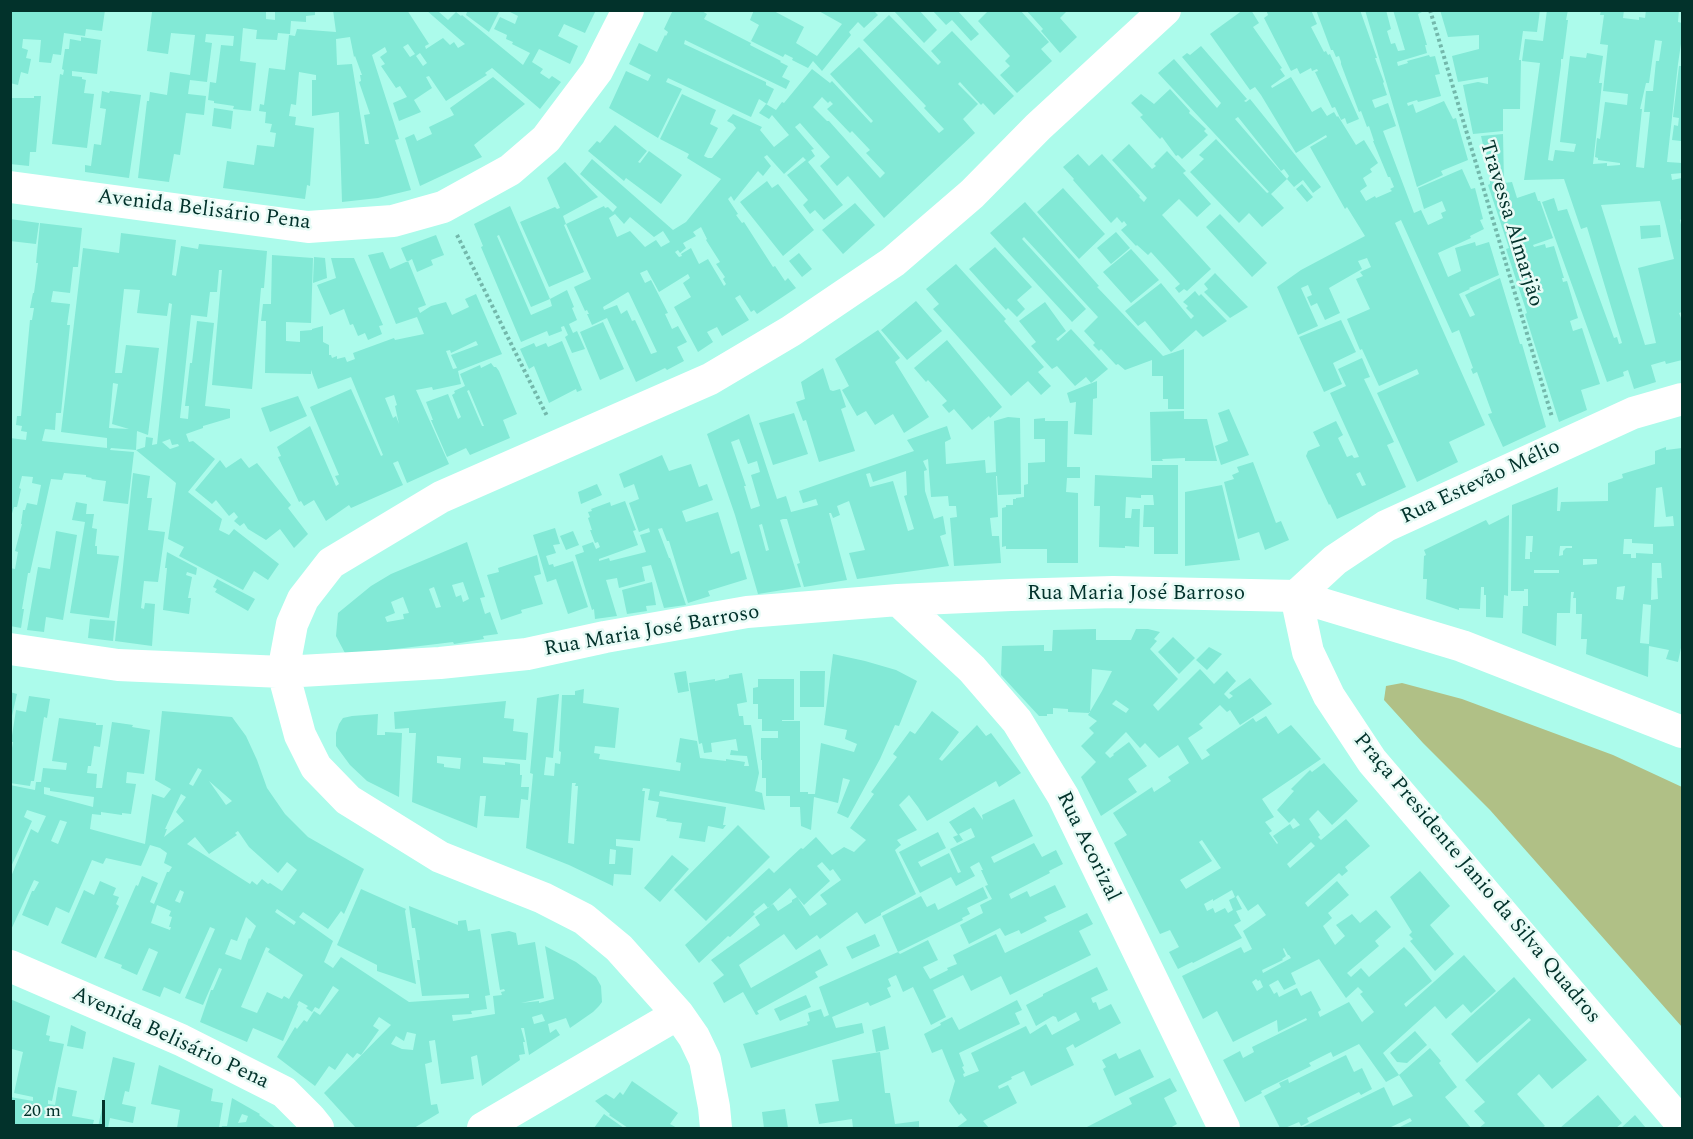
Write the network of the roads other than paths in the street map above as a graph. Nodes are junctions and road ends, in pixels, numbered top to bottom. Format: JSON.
{"nodes":[{"id":1,"x":628,"y":10,"type":"edge"},
{"id":2,"x":1165,"y":10,"type":"edge"},
{"id":3,"x":10,"y":187,"type":"edge"},
{"id":4,"x":1683,"y":399,"type":"edge"},
{"id":5,"x":1296,"y":596,"type":"junction"},
{"id":6,"x":898,"y":600,"type":"junction"},
{"id":7,"x":10,"y":649,"type":"edge"},
{"id":8,"x":283,"y":672,"type":"junction"},
{"id":9,"x":1683,"y":732,"type":"edge"},
{"id":10,"x":10,"y":966,"type":"edge"},
{"id":11,"x":678,"y":1014,"type":"junction"},
{"id":12,"x":1683,"y":1124,"type":"edge"},
{"id":13,"x":318,"y":1128,"type":"edge"},
{"id":14,"x":483,"y":1128,"type":"edge"},
{"id":15,"x":716,"y":1128,"type":"edge"},
{"id":16,"x":1224,"y":1128,"type":"edge"}],
"edges":[{"from":1,"to":3,"type":"street","name":"Avenida Belisário Pena"},
{"from":2,"to":8,"type":"street"},
{"from":4,"to":5,"type":"street","name":"Rua Estevão Mélio"},
{"from":5,"to":6,"type":"street","name":"Rua Maria José Barroso"},
{"from":5,"to":9,"type":"street"},
{"from":5,"to":12,"type":"street","name":"Praça Presidente Janio da Silva Quadros"},
{"from":6,"to":8,"type":"street","name":"Rua Maria José Barroso"},
{"from":6,"to":16,"type":"street","name":"Rua Acorizal"},
{"from":7,"to":8,"type":"street","name":"Rua Maria José Barroso"},
{"from":8,"to":11,"type":"street"},
{"from":10,"to":13,"type":"street","name":"Avenida Belisário Pena"},
{"from":11,"to":14,"type":"street"},
{"from":11,"to":15,"type":"street"}]}
